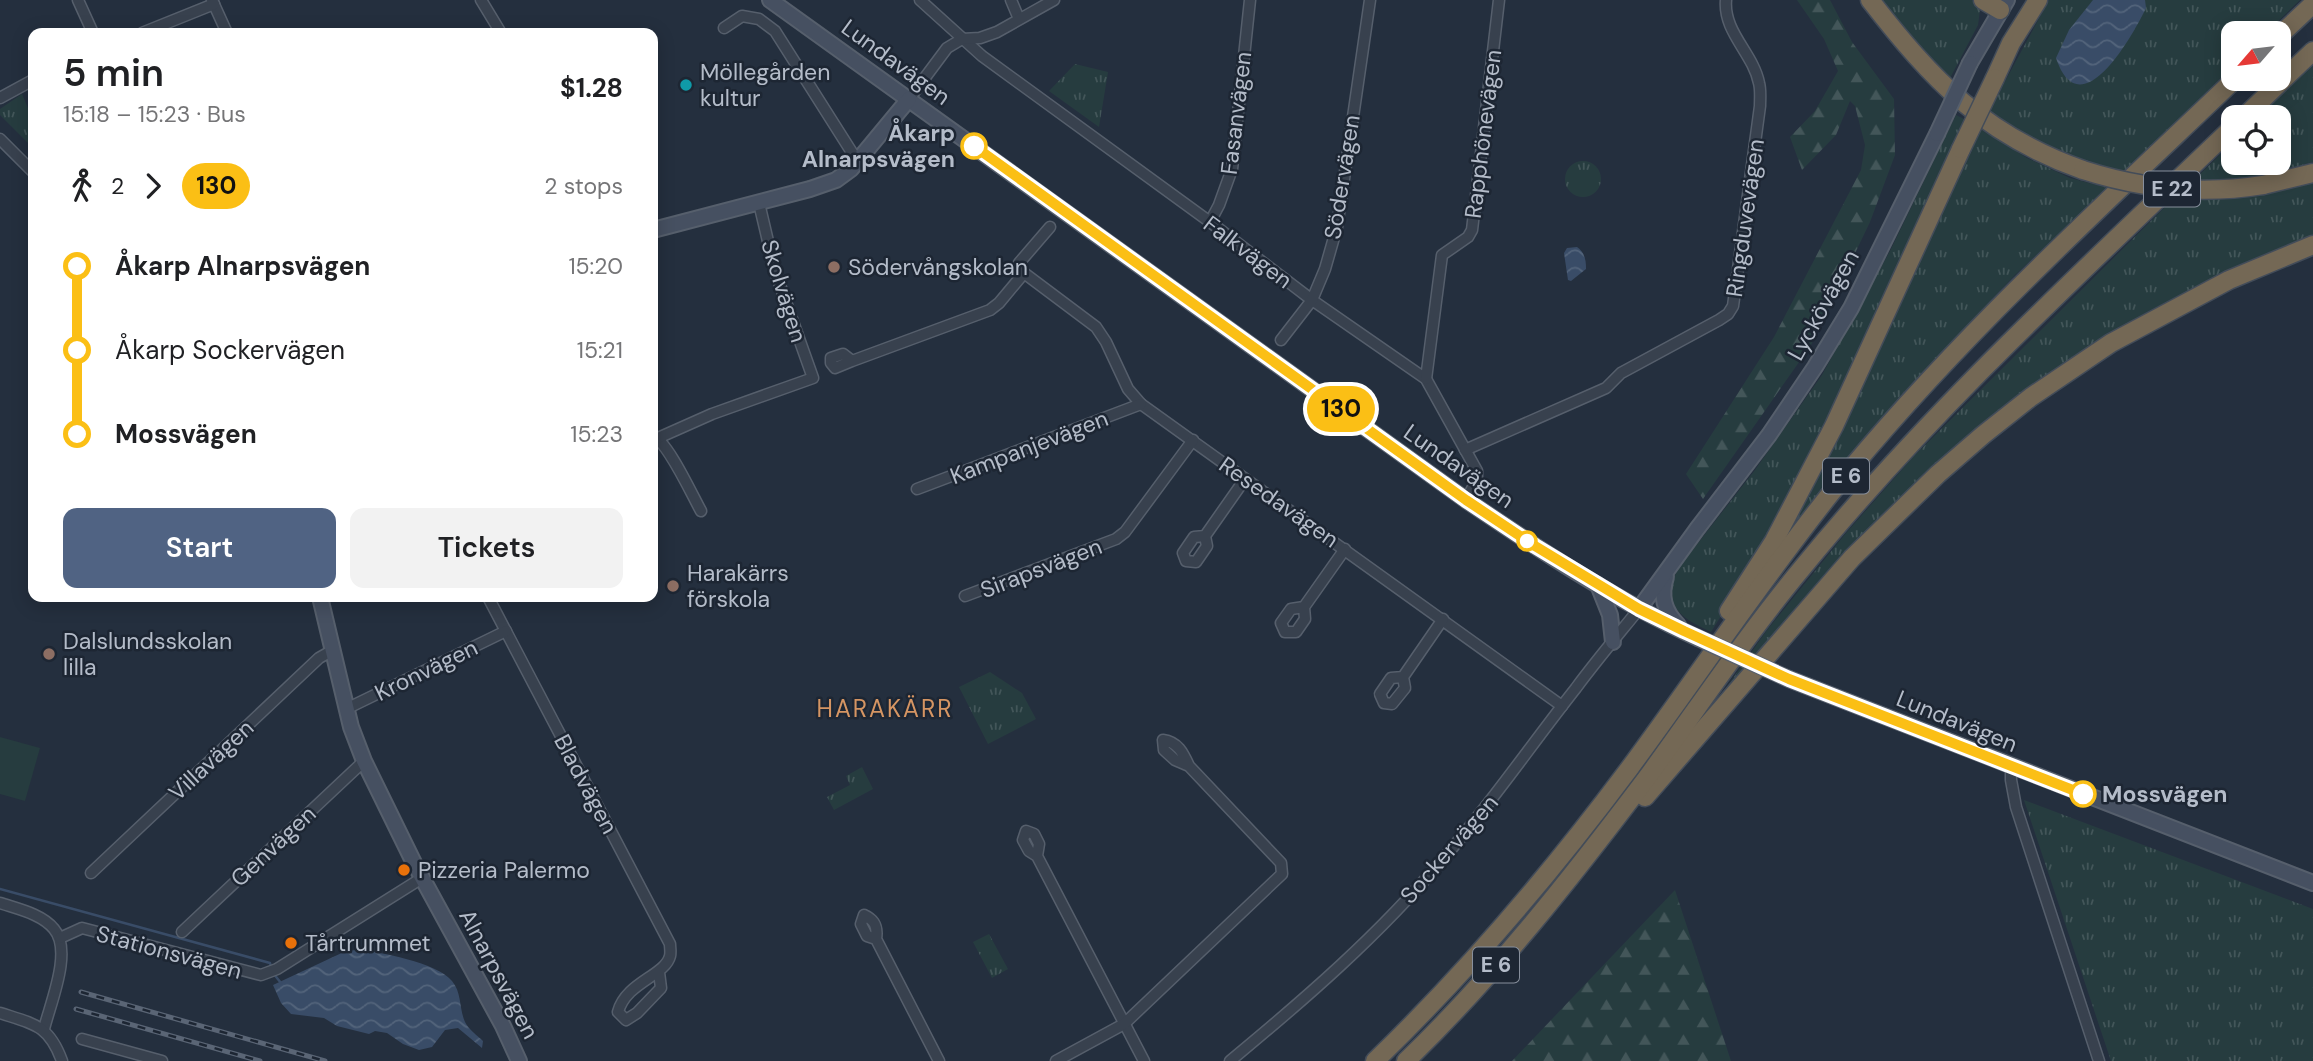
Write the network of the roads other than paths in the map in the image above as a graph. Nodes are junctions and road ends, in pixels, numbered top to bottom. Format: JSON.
{"nodes":[{"id":1,"x":78,"y":0,"type":"edge"},
{"id":2,"x":481,"y":0,"type":"edge"},
{"id":3,"x":771,"y":0,"type":"edge"},
{"id":4,"x":920,"y":0,"type":"edge"},
{"id":5,"x":1011,"y":0,"type":"edge"},
{"id":6,"x":1054,"y":0,"type":"edge"},
{"id":7,"x":1250,"y":0,"type":"edge"},
{"id":8,"x":1370,"y":0,"type":"edge"},
{"id":9,"x":1499,"y":0,"type":"edge"},
{"id":10,"x":1726,"y":0,"type":"edge"},
{"id":11,"x":1870,"y":0,"type":"edge"},
{"id":12,"x":1983,"y":0,"type":"edge"},
{"id":13,"x":2038,"y":0,"type":"edge"},
{"id":14,"x":213,"y":2,"type":"edge"},
{"id":15,"x":2313,"y":4,"type":"edge"},
{"id":16,"x":2003,"y":5,"type":"edge"},
{"id":17,"x":1019,"y":19,"type":"junction"},
{"id":18,"x":2291,"y":25,"type":"edge"},
{"id":19,"x":91,"y":28,"type":"edge"},
{"id":20,"x":153,"y":28,"type":"edge"},
{"id":21,"x":225,"y":28,"type":"edge"},
{"id":22,"x":498,"y":28,"type":"edge"},
{"id":23,"x":724,"y":28,"type":"dead end"},
{"id":24,"x":962,"y":39,"type":"junction"},
{"id":25,"x":2313,"y":51,"type":"edge"},
{"id":26,"x":28,"y":83,"type":"edge"},
{"id":27,"x":2223,"y":91,"type":"edge"},
{"id":28,"x":0,"y":98,"type":"edge"},
{"id":29,"x":909,"y":99,"type":"junction"},
{"id":30,"x":2257,"y":105,"type":"edge"},
{"id":31,"x":0,"y":139,"type":"edge"},
{"id":32,"x":2221,"y":139,"type":"edge"},
{"id":33,"x":858,"y":162,"type":"junction"},
{"id":34,"x":28,"y":167,"type":"edge"},
{"id":35,"x":2313,"y":173,"type":"edge"},
{"id":36,"x":759,"y":203,"type":"junction"},
{"id":37,"x":1210,"y":222,"type":"junction"},
{"id":38,"x":1050,"y":227,"type":"dead end"},
{"id":39,"x":658,"y":229,"type":"edge"},
{"id":40,"x":2313,"y":246,"type":"edge"},
{"id":41,"x":1024,"y":273,"type":"junction"},
{"id":42,"x":1312,"y":300,"type":"junction"},
{"id":43,"x":1281,"y":340,"type":"dead end"},
{"id":44,"x":852,"y":361,"type":"dead end"},
{"id":45,"x":1426,"y":379,"type":"junction"},
{"id":46,"x":1141,"y":404,"type":"junction"},
{"id":47,"x":658,"y":436,"type":"edge"},
{"id":48,"x":1193,"y":440,"type":"junction"},
{"id":49,"x":658,"y":442,"type":"edge"},
{"id":50,"x":1465,"y":450,"type":"junction"},
{"id":51,"x":1245,"y":479,"type":"junction"},
{"id":52,"x":916,"y":489,"type":"dead end"},
{"id":53,"x":1466,"y":500,"type":"junction"},
{"id":54,"x":701,"y":511,"type":"dead end"},
{"id":55,"x":1205,"y":536,"type":"dead end"},
{"id":56,"x":1345,"y":549,"type":"junction"},
{"id":57,"x":1676,"y":558,"type":"junction"},
{"id":58,"x":1597,"y":583,"type":"junction"},
{"id":59,"x":965,"y":596,"type":"dead end"},
{"id":60,"x":321,"y":602,"type":"edge"},
{"id":61,"x":491,"y":602,"type":"edge"},
{"id":62,"x":1304,"y":607,"type":"dead end"},
{"id":63,"x":1639,"y":609,"type":"junction"},
{"id":64,"x":1443,"y":619,"type":"junction"},
{"id":65,"x":506,"y":631,"type":"junction"},
{"id":66,"x":1684,"y":631,"type":"junction"},
{"id":67,"x":1613,"y":642,"type":"junction"},
{"id":68,"x":333,"y":650,"type":"junction"},
{"id":69,"x":1403,"y":677,"type":"dead end"},
{"id":70,"x":1562,"y":706,"type":"junction"},
{"id":71,"x":346,"y":709,"type":"junction"},
{"id":72,"x":364,"y":761,"type":"junction"},
{"id":73,"x":1189,"y":766,"type":"dead end"},
{"id":74,"x":2011,"y":767,"type":"junction"},
{"id":75,"x":1628,"y":771,"type":"junction"},
{"id":76,"x":1037,"y":856,"type":"dead end"},
{"id":77,"x":1580,"y":865,"type":"junction"},
{"id":78,"x":92,"y":873,"type":"dead end"},
{"id":79,"x":422,"y":878,"type":"junction"},
{"id":80,"x":2313,"y":883,"type":"edge"},
{"id":81,"x":0,"y":903,"type":"edge"},
{"id":82,"x":182,"y":932,"type":"dead end"},
{"id":83,"x":60,"y":938,"type":"junction"},
{"id":84,"x":876,"y":939,"type":"dead end"},
{"id":85,"x":659,"y":972,"type":"junction"},
{"id":86,"x":0,"y":1013,"type":"edge"},
{"id":87,"x":1124,"y":1024,"type":"junction"},
{"id":88,"x":44,"y":1029,"type":"junction"},
{"id":89,"x":82,"y":1039,"type":"dead end"},
{"id":90,"x":62,"y":1061,"type":"edge"},
{"id":91,"x":162,"y":1061,"type":"edge"},
{"id":92,"x":519,"y":1061,"type":"edge"},
{"id":93,"x":939,"y":1061,"type":"edge"},
{"id":94,"x":1056,"y":1061,"type":"edge"},
{"id":95,"x":1144,"y":1061,"type":"edge"},
{"id":96,"x":1230,"y":1061,"type":"edge"},
{"id":97,"x":1375,"y":1061,"type":"edge"},
{"id":98,"x":1406,"y":1061,"type":"edge"},
{"id":99,"x":2099,"y":1061,"type":"edge"}],
"edges":[{"from":1,"to":19,"type":"street"},
{"from":2,"to":22,"type":"street"},
{"from":3,"to":29,"type":"main road","name":"Lundavägen"},
{"from":4,"to":24,"type":"street","name":"Falkvägen"},
{"from":5,"to":17,"type":"street"},
{"from":6,"to":17,"type":"street"},
{"from":7,"to":37,"type":"street","name":"Fasanvägen"},
{"from":8,"to":42,"type":"street","name":"Södervägen"},
{"from":9,"to":45,"type":"street","name":"Rapphönevägen"},
{"from":10,"to":50,"type":"street","name":"Ringduvevägen"},
{"from":11,"to":35,"type":"highway","number":"E 22","bridge":true},
{"from":12,"to":16,"type":"highway"},
{"from":13,"to":75,"type":"highway","bridge":true},
{"from":14,"to":20,"type":"street"},
{"from":14,"to":21,"type":"street"},
{"from":15,"to":18,"type":"highway"},
{"from":16,"to":57,"type":"main road","name":"Lyckövägen","bridge":true},
{"from":17,"to":24,"type":"street"},
{"from":23,"to":33,"type":"street"},
{"from":24,"to":29,"type":"street"},
{"from":24,"to":37,"type":"street","name":"Falkvägen"},
{"from":25,"to":30,"type":"highway"},
{"from":26,"to":28,"type":"street"},
{"from":27,"to":75,"type":"highway","number":"E 6"},
{"from":29,"to":33,"type":"main road"},
{"from":29,"to":53,"type":"main road","name":"Lundavägen"},
{"from":31,"to":34,"type":"street"},
{"from":32,"to":77,"type":"highway","number":"E 6"},
{"from":33,"to":36,"type":"main road"},
{"from":36,"to":39,"type":"main road"},
{"from":36,"to":47,"type":"street","name":"Skolvägen"},
{"from":37,"to":42,"type":"street","name":"Falkvägen"},
{"from":38,"to":41,"type":"street"},
{"from":40,"to":77,"type":"highway"},
{"from":41,"to":44,"type":"street"},
{"from":41,"to":46,"type":"street","name":"Resedavägen"},
{"from":42,"to":43,"type":"street","name":"Södervägen"},
{"from":42,"to":45,"type":"street","name":"Falkvägen"},
{"from":45,"to":50,"type":"street","name":"Falkvägen"},
{"from":46,"to":48,"type":"street","name":"Resedavägen"},
{"from":46,"to":52,"type":"street","name":"Kampanjevägen"},
{"from":48,"to":51,"type":"street","name":"Resedavägen"},
{"from":48,"to":59,"type":"street","name":"Sirapsvägen"},
{"from":49,"to":54,"type":"street"},
{"from":50,"to":53,"type":"street","name":"Falkvägen"},
{"from":51,"to":55,"type":"street"},
{"from":51,"to":56,"type":"street","name":"Resedavägen"},
{"from":53,"to":58,"type":"main road","name":"Lundavägen"},
{"from":56,"to":62,"type":"street"},
{"from":56,"to":64,"type":"street","name":"Resedavägen"},
{"from":57,"to":63,"type":"main road","name":"Lyckövägen"},
{"from":57,"to":66,"type":"main road"},
{"from":58,"to":63,"type":"main road","name":"Lundavägen"},
{"from":58,"to":67,"type":"main road"},
{"from":60,"to":68,"type":"main road","name":"Alnarpsvägen"},
{"from":61,"to":65,"type":"street","name":"Bladvägen"},
{"from":63,"to":66,"type":"main road","name":"Lundavägen"},
{"from":63,"to":67,"type":"street","name":"Sockervägen"},
{"from":64,"to":69,"type":"street"},
{"from":64,"to":70,"type":"street","name":"Resedavägen"},
{"from":65,"to":71,"type":"street","name":"Kronvägen"},
{"from":65,"to":85,"type":"street","name":"Bladvägen"},
{"from":66,"to":74,"type":"main road","name":"Lundavägen","bridge":true},
{"from":67,"to":70,"type":"street","name":"Sockervägen"},
{"from":68,"to":71,"type":"main road","name":"Alnarpsvägen"},
{"from":68,"to":78,"type":"street","name":"Villavägen"},
{"from":70,"to":96,"type":"street","name":"Sockervägen"},
{"from":71,"to":72,"type":"main road","name":"Alnarpsvägen"},
{"from":72,"to":79,"type":"main road","name":"Alnarpsvägen"},
{"from":72,"to":82,"type":"street","name":"Genvägen"},
{"from":73,"to":87,"type":"street"},
{"from":74,"to":80,"type":"main road","name":"Lundavägen"},
{"from":74,"to":99,"type":"street"},
{"from":75,"to":97,"type":"highway","number":"E 6"},
{"from":76,"to":87,"type":"street"},
{"from":77,"to":98,"type":"highway","number":"E 6"},
{"from":79,"to":83,"type":"street","name":"Stationsvägen"},
{"from":79,"to":92,"type":"main road","name":"Alnarpsvägen"},
{"from":81,"to":83,"type":"street"},
{"from":83,"to":88,"type":"street"},
{"from":84,"to":93,"type":"street"},
{"from":85,"to":85,"type":"street","name":"Bladvägen"},
{"from":86,"to":88,"type":"street"},
{"from":87,"to":94,"type":"street"},
{"from":87,"to":95,"type":"street"},
{"from":88,"to":90,"type":"street"},
{"from":89,"to":91,"type":"street"}]}
